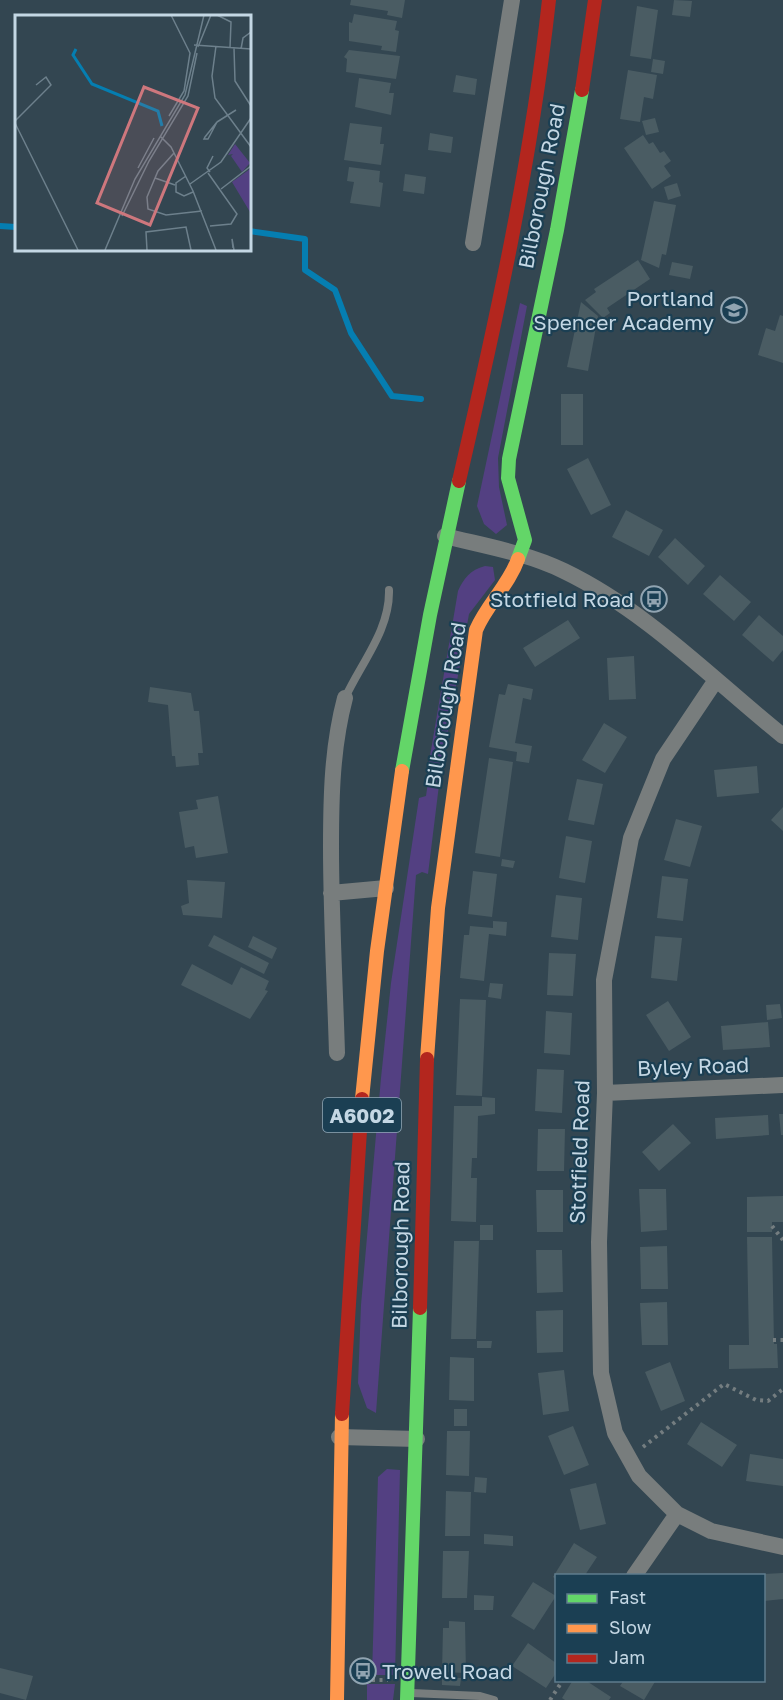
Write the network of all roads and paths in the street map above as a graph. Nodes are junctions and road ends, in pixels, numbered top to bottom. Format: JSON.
{"nodes":[{"id":1,"x":512,"y":0,"type":"edge"},
{"id":2,"x":549,"y":0,"type":"edge"},
{"id":3,"x":595,"y":0,"type":"edge"},
{"id":4,"x":473,"y":243,"type":"dead end"},
{"id":5,"x":446,"y":536,"type":"junction"},
{"id":6,"x":522,"y":555,"type":"junction"},
{"id":7,"x":389,"y":590,"type":"dead end"},
{"id":8,"x":716,"y":680,"type":"junction"},
{"id":9,"x":345,"y":698,"type":"joint"},
{"id":10,"x":783,"y":736,"type":"edge"},
{"id":11,"x":386,"y":888,"type":"junction"},
{"id":12,"x":331,"y":893,"type":"junction"},
{"id":13,"x":337,"y":1053,"type":"dead end"},
{"id":14,"x":783,"y":1085,"type":"edge"},
{"id":15,"x":604,"y":1093,"type":"junction"},
{"id":16,"x":772,"y":1226,"type":"dead end"},
{"id":17,"x":783,"y":1240,"type":"edge"},
{"id":18,"x":773,"y":1340,"type":"dead end"},
{"id":19,"x":783,"y":1340,"type":"edge"},
{"id":20,"x":783,"y":1389,"type":"edge"},
{"id":21,"x":339,"y":1437,"type":"junction"},
{"id":22,"x":417,"y":1439,"type":"junction"},
{"id":23,"x":629,"y":1458,"type":"junction"},
{"id":24,"x":677,"y":1514,"type":"junction"},
{"id":25,"x":783,"y":1547,"type":"edge"},
{"id":26,"x":635,"y":1574,"type":"edge"},
{"id":27,"x":367,"y":1670,"type":"dead end"},
{"id":28,"x":395,"y":1679,"type":"dead end"},
{"id":29,"x":562,"y":1682,"type":"edge"},
{"id":30,"x":408,"y":1696,"type":"edge"},
{"id":31,"x":337,"y":1700,"type":"edge"},
{"id":32,"x":494,"y":1700,"type":"edge"},
{"id":33,"x":550,"y":1700,"type":"edge"}],
"edges":[{"from":1,"to":4,"type":"street"},
{"from":2,"to":5,"type":"main road","name":"Bilborough Road","number":"A6002"},
{"from":3,"to":6,"type":"main road","name":"Bilborough Road"},
{"from":5,"to":6,"type":"street"},
{"from":5,"to":11,"type":"main road","name":"Bilborough Road","number":"A6002"},
{"from":6,"to":8,"type":"street"},
{"from":6,"to":22,"type":"main road","name":"Bilborough Road"},
{"from":7,"to":9,"type":"lane"},
{"from":8,"to":10,"type":"street"},
{"from":8,"to":15,"type":"street","name":"Stotfield Road"},
{"from":9,"to":12,"type":"street"},
{"from":11,"to":12,"type":"street"},
{"from":11,"to":21,"type":"main road","name":"Bilborough Road","number":"A6002"},
{"from":12,"to":13,"type":"street"},
{"from":14,"to":15,"type":"street","name":"Byley Road"},
{"from":15,"to":23,"type":"street","name":"Stotfield Road"},
{"from":16,"to":17,"type":"path"},
{"from":18,"to":19,"type":"path"},
{"from":20,"to":23,"type":"path"},
{"from":21,"to":22,"type":"street"},
{"from":21,"to":31,"type":"main road","name":"Bilborough Road","number":"A6002"},
{"from":22,"to":30,"type":"main road","name":"Bilborough Road"},
{"from":23,"to":24,"type":"street","name":"Stotfield Road"},
{"from":24,"to":25,"type":"street","name":"Stotfield Road"},
{"from":24,"to":26,"type":"street"},
{"from":27,"to":28,"type":"path"},
{"from":29,"to":33,"type":"path"},
{"from":30,"to":32,"type":"lane"}]}
